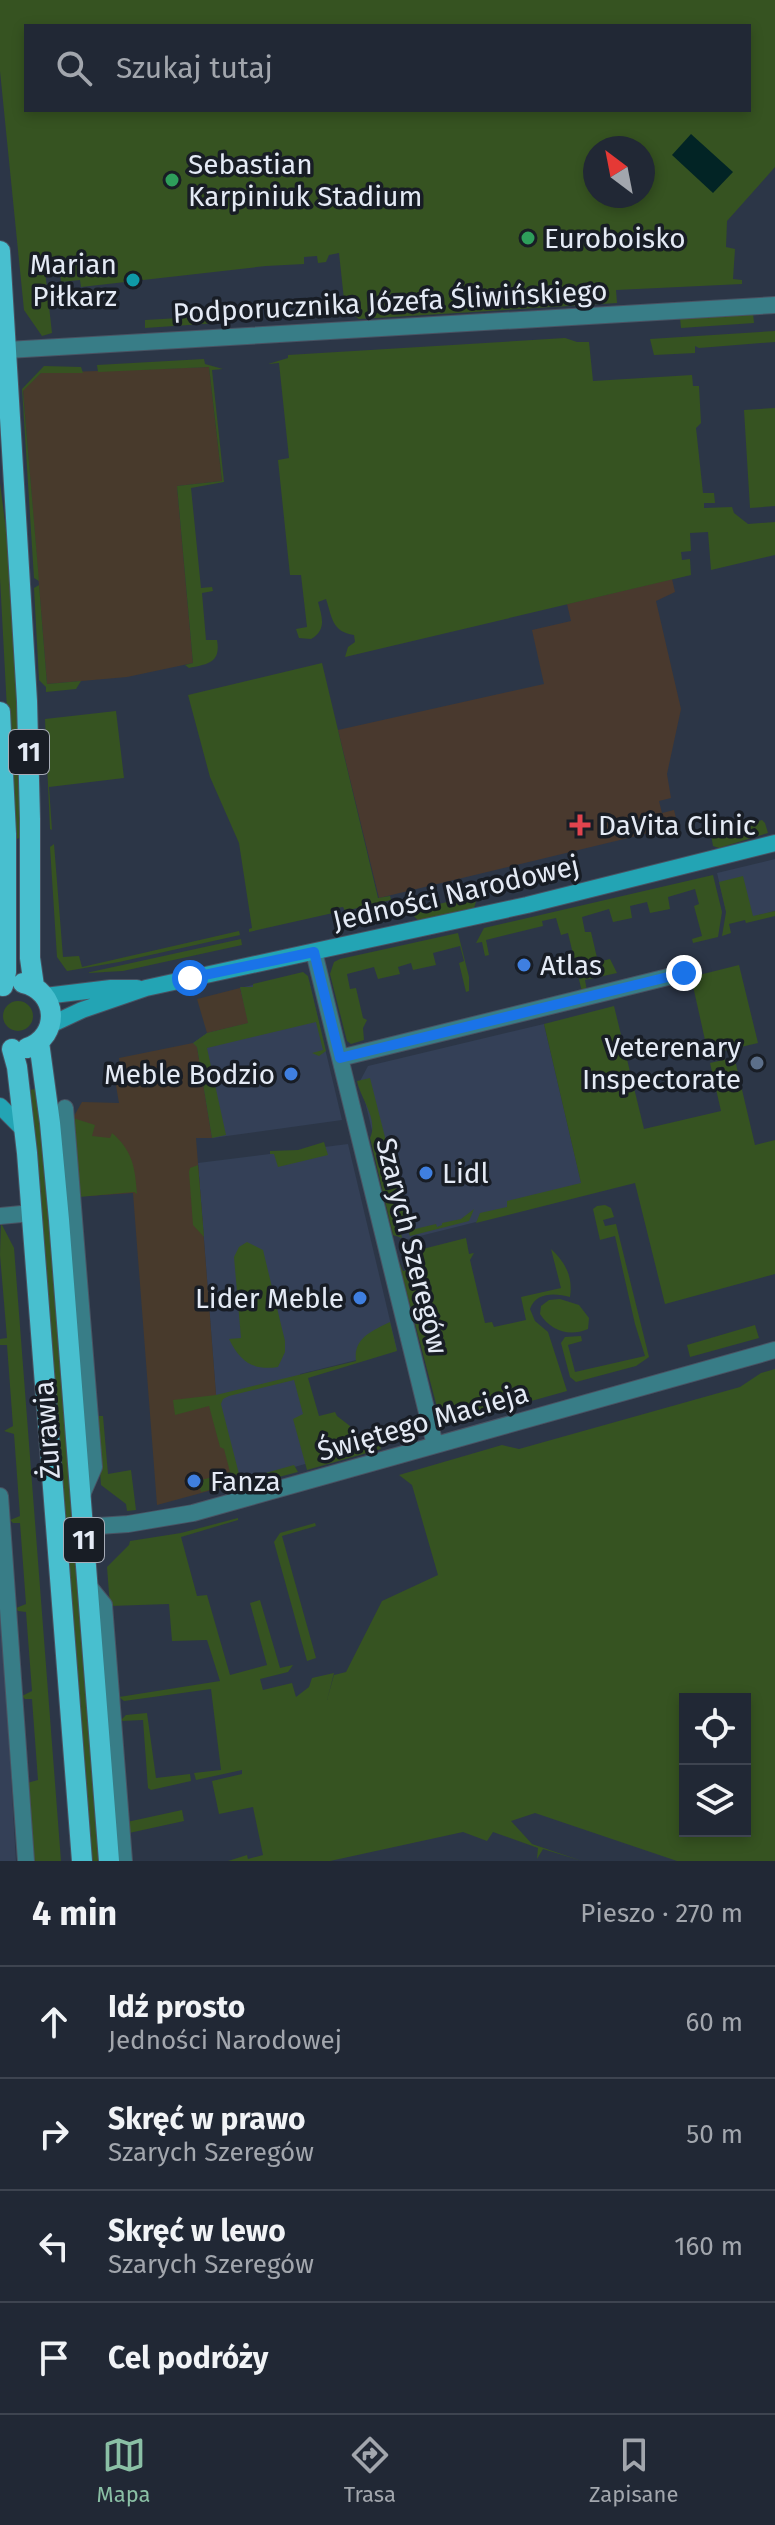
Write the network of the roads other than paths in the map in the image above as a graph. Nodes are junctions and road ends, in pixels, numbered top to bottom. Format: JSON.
{"nodes":[{"id":1,"x":0,"y":251,"type":"edge"},
{"id":2,"x":775,"y":305,"type":"edge"},
{"id":3,"x":4,"y":351,"type":"edge"},
{"id":4,"x":0,"y":712,"type":"edge"},
{"id":5,"x":775,"y":843,"type":"edge"},
{"id":6,"x":314,"y":952,"type":"junction"},
{"id":7,"x":684,"y":973,"type":"dead end"},
{"id":8,"x":2,"y":987,"type":"edge"},
{"id":9,"x":146,"y":988,"type":"junction"},
{"id":10,"x":39,"y":991,"type":"junction"},
{"id":11,"x":45,"y":1034,"type":"junction"},
{"id":12,"x":6,"y":1047,"type":"edge"},
{"id":13,"x":340,"y":1058,"type":"junction"},
{"id":14,"x":0,"y":1106,"type":"edge"},
{"id":15,"x":65,"y":1108,"type":"dead end"},
{"id":16,"x":25,"y":1131,"type":"junction"},
{"id":17,"x":32,"y":1213,"type":"junction"},
{"id":18,"x":0,"y":1216,"type":"edge"},
{"id":19,"x":775,"y":1350,"type":"edge"},
{"id":20,"x":435,"y":1445,"type":"junction"},
{"id":21,"x":0,"y":1496,"type":"edge"},
{"id":22,"x":81,"y":1498,"type":"junction"},
{"id":23,"x":83,"y":1527,"type":"junction"},
{"id":24,"x":87,"y":1584,"type":"junction"},
{"id":25,"x":26,"y":1861,"type":"edge"},
{"id":26,"x":82,"y":1861,"type":"edge"},
{"id":27,"x":109,"y":1861,"type":"edge"},
{"id":28,"x":124,"y":1861,"type":"edge"}],
"edges":[{"from":1,"to":3,"type":"main road","number":"11"},
{"from":2,"to":3,"type":"street","name":"Podporucznika Józefa Śliwińskiego"},
{"from":3,"to":10,"type":"main road","number":"11"},
{"from":4,"to":8,"type":"main road","number":"11"},
{"from":5,"to":6,"type":"street","name":"Jedności Narodowej"},
{"from":6,"to":9,"type":"street","name":"Jedności Narodowej"},
{"from":6,"to":13,"type":"street","name":"Szarych Szeregów"},
{"from":7,"to":13,"type":"street"},
{"from":8,"to":10,"type":"main road","number":"11"},
{"from":9,"to":10,"type":"street","name":"Jedności Narodowej"},
{"from":9,"to":11,"type":"street","name":"Jedności Narodowej"},
{"from":10,"to":11,"type":"main road","number":"11"},
{"from":11,"to":12,"type":"main road","number":"11"},
{"from":11,"to":22,"type":"main road","name":"Żurawia","number":"11"},
{"from":12,"to":16,"type":"main road","name":"Żurawia","number":"11"},
{"from":13,"to":20,"type":"street","name":"Szarych Szeregów"},
{"from":14,"to":16,"type":"street"},
{"from":15,"to":22,"type":"street"},
{"from":16,"to":17,"type":"main road","name":"Żurawia","number":"11"},
{"from":17,"to":18,"type":"street"},
{"from":17,"to":26,"type":"main road","name":"Żurawia","number":"11"},
{"from":19,"to":20,"type":"street","name":"Świętego Macieja"},
{"from":20,"to":23,"type":"street","name":"Świętego Macieja"},
{"from":21,"to":25,"type":"street"},
{"from":22,"to":23,"type":"main road","name":"Żurawia","number":"11"},
{"from":23,"to":24,"type":"main road","name":"Żurawia","number":"11"},
{"from":24,"to":27,"type":"main road","name":"Żurawia","number":"11"},
{"from":24,"to":28,"type":"street"}]}
